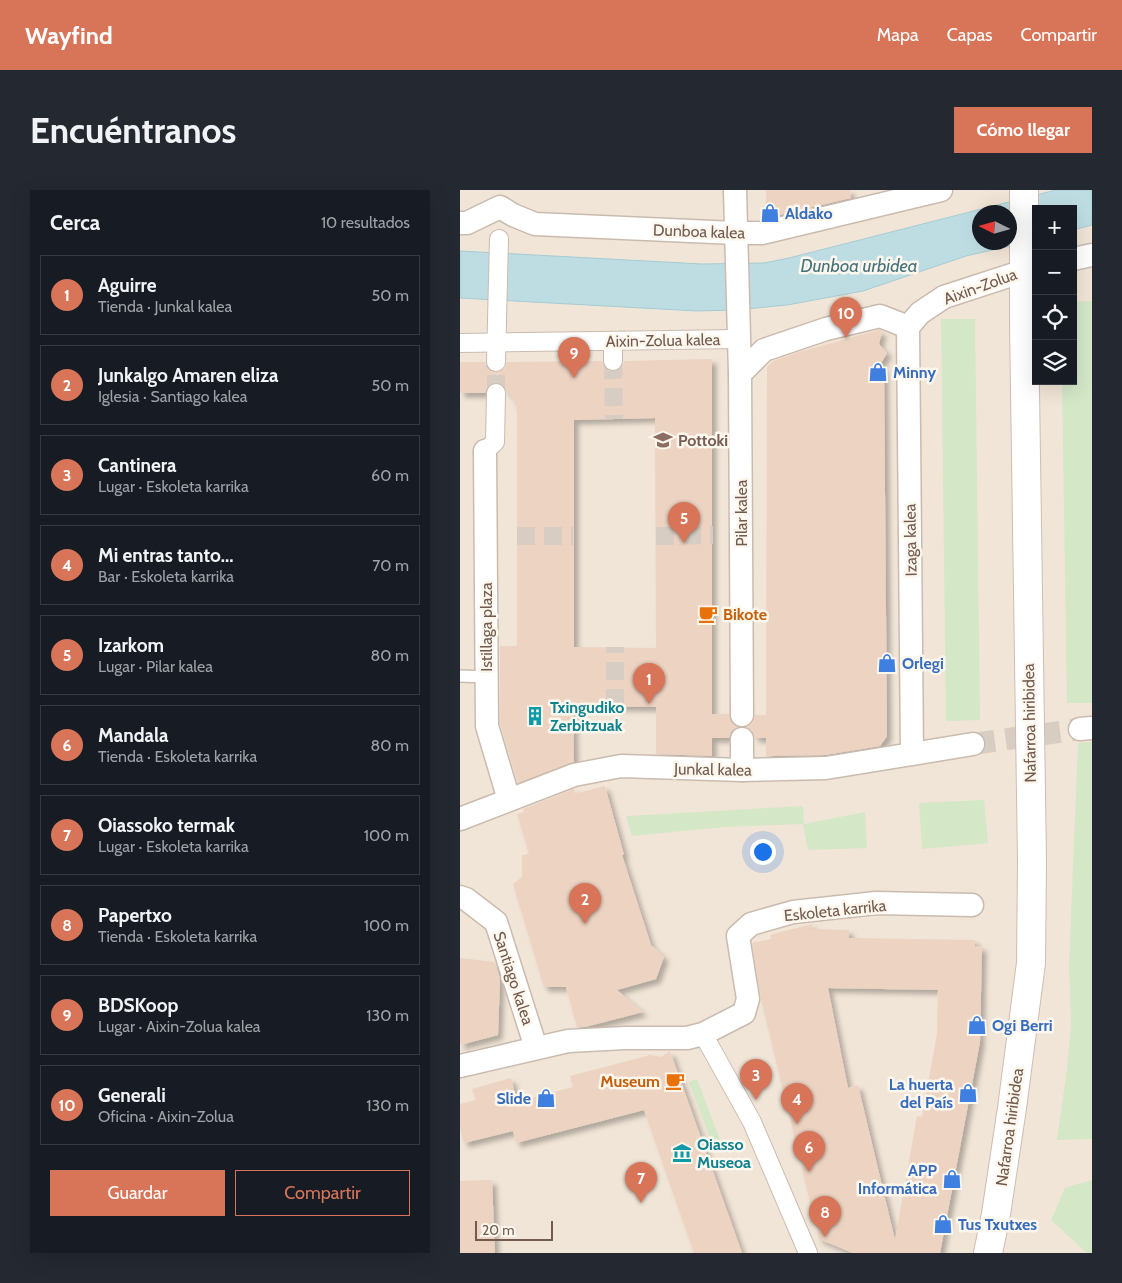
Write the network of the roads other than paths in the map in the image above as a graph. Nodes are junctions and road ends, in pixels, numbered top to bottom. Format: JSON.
{"nodes":[{"id":1,"x":735,"y":190,"type":"edge"},
{"id":2,"x":942,"y":190,"type":"edge"},
{"id":3,"x":1024,"y":190,"type":"edge"},
{"id":4,"x":501,"y":198,"type":"edge"},
{"id":5,"x":460,"y":223,"type":"edge"},
{"id":6,"x":735,"y":233,"type":"junction"},
{"id":7,"x":499,"y":238,"type":"dead end"},
{"id":8,"x":1092,"y":255,"type":"edge"},
{"id":9,"x":1077,"y":258,"type":"edge"},
{"id":10,"x":1030,"y":269,"type":"edge"},
{"id":11,"x":908,"y":327,"type":"junction"},
{"id":12,"x":739,"y":339,"type":"junction"},
{"id":13,"x":497,"y":342,"type":"junction"},
{"id":14,"x":613,"y":342,"type":"junction"},
{"id":15,"x":460,"y":343,"type":"edge"},
{"id":16,"x":613,"y":361,"type":"tunnel mouth"},
{"id":17,"x":496,"y":362,"type":"tunnel mouth"},
{"id":18,"x":740,"y":374,"type":"junction"},
{"id":19,"x":496,"y":393,"type":"tunnel mouth"},
{"id":20,"x":485,"y":451,"type":"joint"},
{"id":21,"x":460,"y":676,"type":"edge"},
{"id":22,"x":486,"y":677,"type":"junction"},
{"id":23,"x":742,"y":715,"type":"dead end"},
{"id":24,"x":742,"y":738,"type":"dead end"},
{"id":25,"x":973,"y":744,"type":"tunnel mouth"},
{"id":26,"x":912,"y":754,"type":"junction"},
{"id":27,"x":742,"y":770,"type":"junction"},
{"id":28,"x":509,"y":800,"type":"junction"},
{"id":29,"x":460,"y":819,"type":"edge"},
{"id":30,"x":460,"y":897,"type":"edge"},
{"id":31,"x":972,"y":905,"type":"dead end"},
{"id":32,"x":703,"y":1034,"type":"junction"},
{"id":33,"x":536,"y":1048,"type":"junction"},
{"id":34,"x":460,"y":1066,"type":"edge"},
{"id":35,"x":808,"y":1253,"type":"edge"},
{"id":36,"x":988,"y":1253,"type":"edge"}],
"edges":[{"from":1,"to":6,"type":"street","name":"Pilar kalea"},
{"from":2,"to":6,"type":"street","name":"Dunboa kalea"},
{"from":3,"to":10,"type":"main road","name":"Nafarroa hiribidea"},
{"from":4,"to":5,"type":"street","name":"Dunboa kalea"},
{"from":4,"to":6,"type":"street","name":"Dunboa kalea"},
{"from":6,"to":12,"type":"street","name":"Pilar kalea"},
{"from":7,"to":13,"type":"street"},
{"from":8,"to":9,"type":"street"},
{"from":10,"to":11,"type":"street","name":"Aixin-Zolua"},
{"from":10,"to":36,"type":"main road","name":"Nafarroa hiribidea"},
{"from":11,"to":18,"type":"street"},
{"from":11,"to":26,"type":"street","name":"Izaga kalea"},
{"from":12,"to":14,"type":"street","name":"Aixin-Zolua kalea"},
{"from":12,"to":18,"type":"street","name":"Pilar kalea"},
{"from":13,"to":14,"type":"street","name":"Aixin-Zolua kalea"},
{"from":13,"to":15,"type":"street","name":"Aixin-Zolua kalea"},
{"from":13,"to":17,"type":"street"},
{"from":14,"to":16,"type":"street"},
{"from":18,"to":23,"type":"street","name":"Pilar kalea"},
{"from":19,"to":20,"type":"street"},
{"from":20,"to":22,"type":"street","name":"Istillaga plaza"},
{"from":21,"to":22,"type":"lane"},
{"from":22,"to":28,"type":"street","name":"Istillaga plaza"},
{"from":24,"to":27,"type":"street"},
{"from":25,"to":26,"type":"street","name":"Junkal kalea"},
{"from":26,"to":27,"type":"street","name":"Junkal kalea"},
{"from":27,"to":28,"type":"street","name":"Junkal kalea"},
{"from":28,"to":29,"type":"street","name":"Junkal kalea"},
{"from":30,"to":33,"type":"street","name":"Santiago kalea"},
{"from":31,"to":32,"type":"street","name":"Eskoleta karrika"},
{"from":32,"to":33,"type":"street","name":"Eskoleta karrika"},
{"from":32,"to":35,"type":"street"},
{"from":33,"to":34,"type":"street","name":"Eskoleta karrika"}]}
